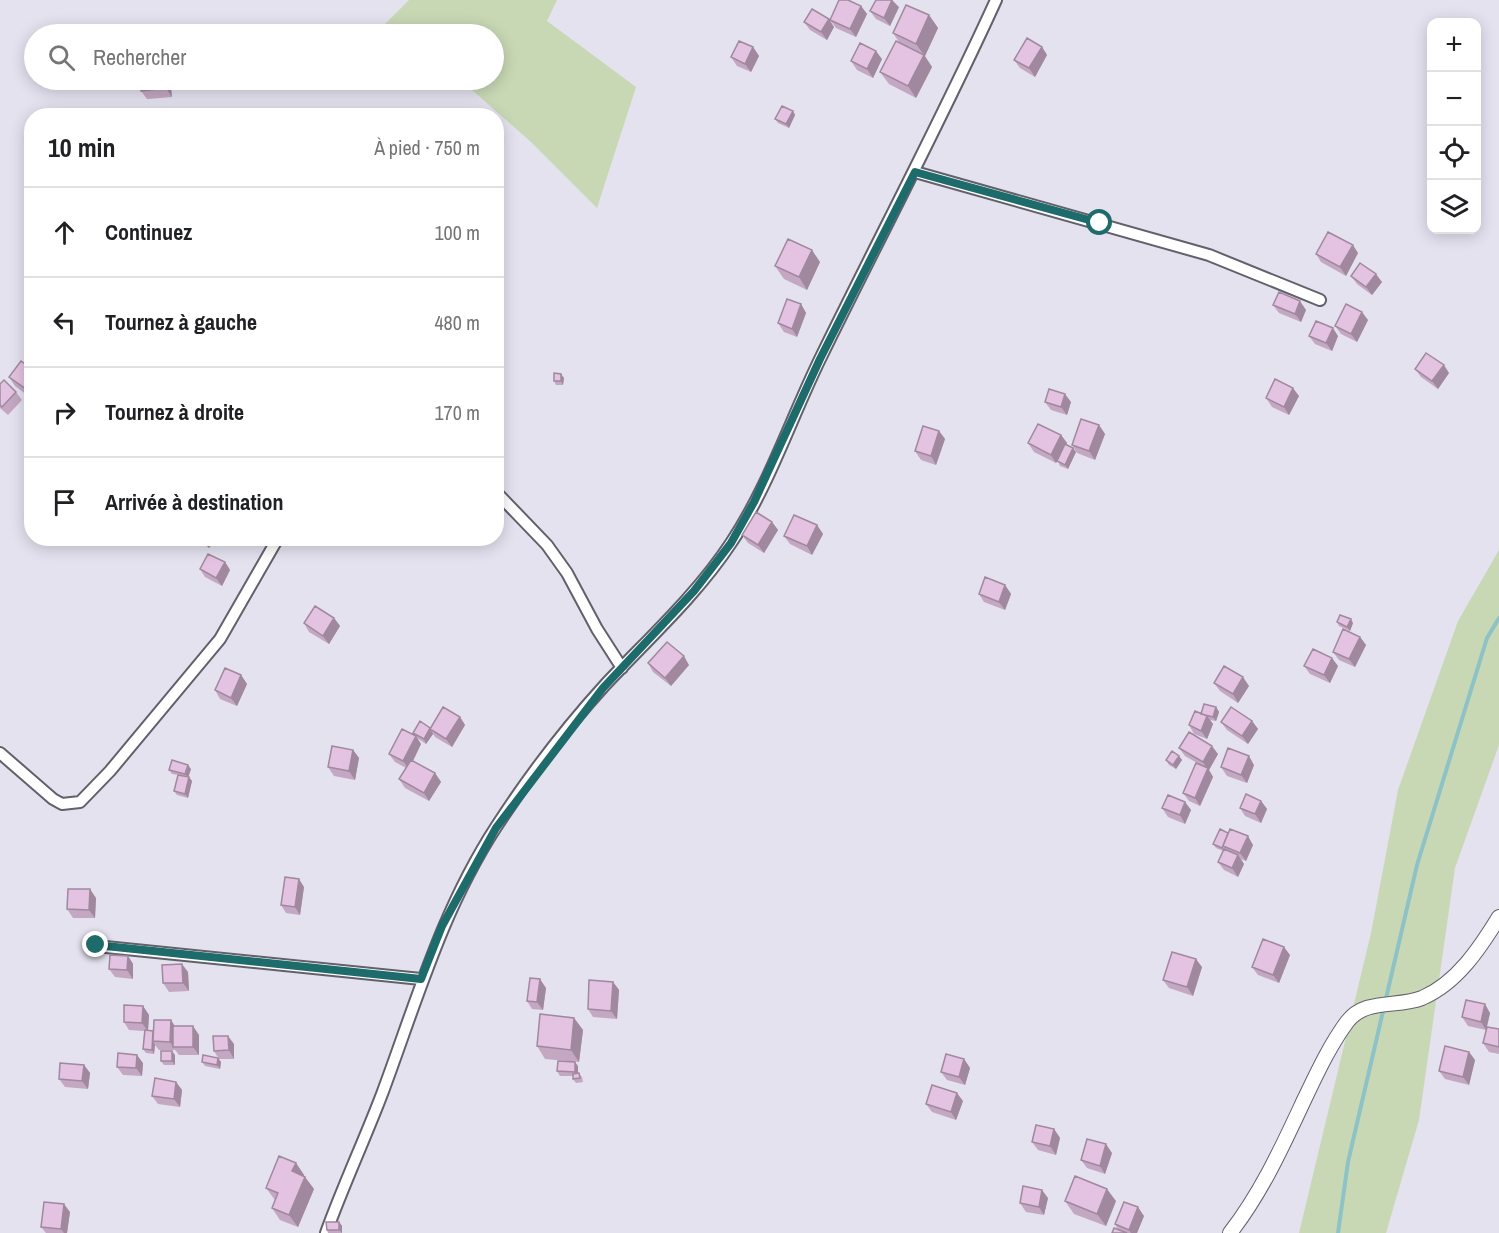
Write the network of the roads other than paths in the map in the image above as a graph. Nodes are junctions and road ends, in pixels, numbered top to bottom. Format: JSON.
{"nodes":[{"id":1,"x":996,"y":0,"type":"edge"},
{"id":2,"x":915,"y":172,"type":"junction"},
{"id":3,"x":1320,"y":300,"type":"dead end"},
{"id":4,"x":504,"y":500,"type":"edge"},
{"id":5,"x":273,"y":546,"type":"edge"},
{"id":6,"x":622,"y":668,"type":"junction"},
{"id":7,"x":0,"y":753,"type":"edge"},
{"id":8,"x":1499,"y":917,"type":"edge"},
{"id":9,"x":96,"y":945,"type":"dead end"},
{"id":10,"x":421,"y":979,"type":"junction"},
{"id":11,"x":326,"y":1233,"type":"edge"},
{"id":12,"x":1230,"y":1233,"type":"edge"}],
"edges":[{"from":1,"to":2,"type":"street"},
{"from":2,"to":3,"type":"street"},
{"from":2,"to":6,"type":"street"},
{"from":4,"to":6,"type":"street"},
{"from":5,"to":7,"type":"street"},
{"from":6,"to":10,"type":"street"},
{"from":8,"to":12,"type":"street"},
{"from":9,"to":10,"type":"street"},
{"from":10,"to":11,"type":"street"}]}
